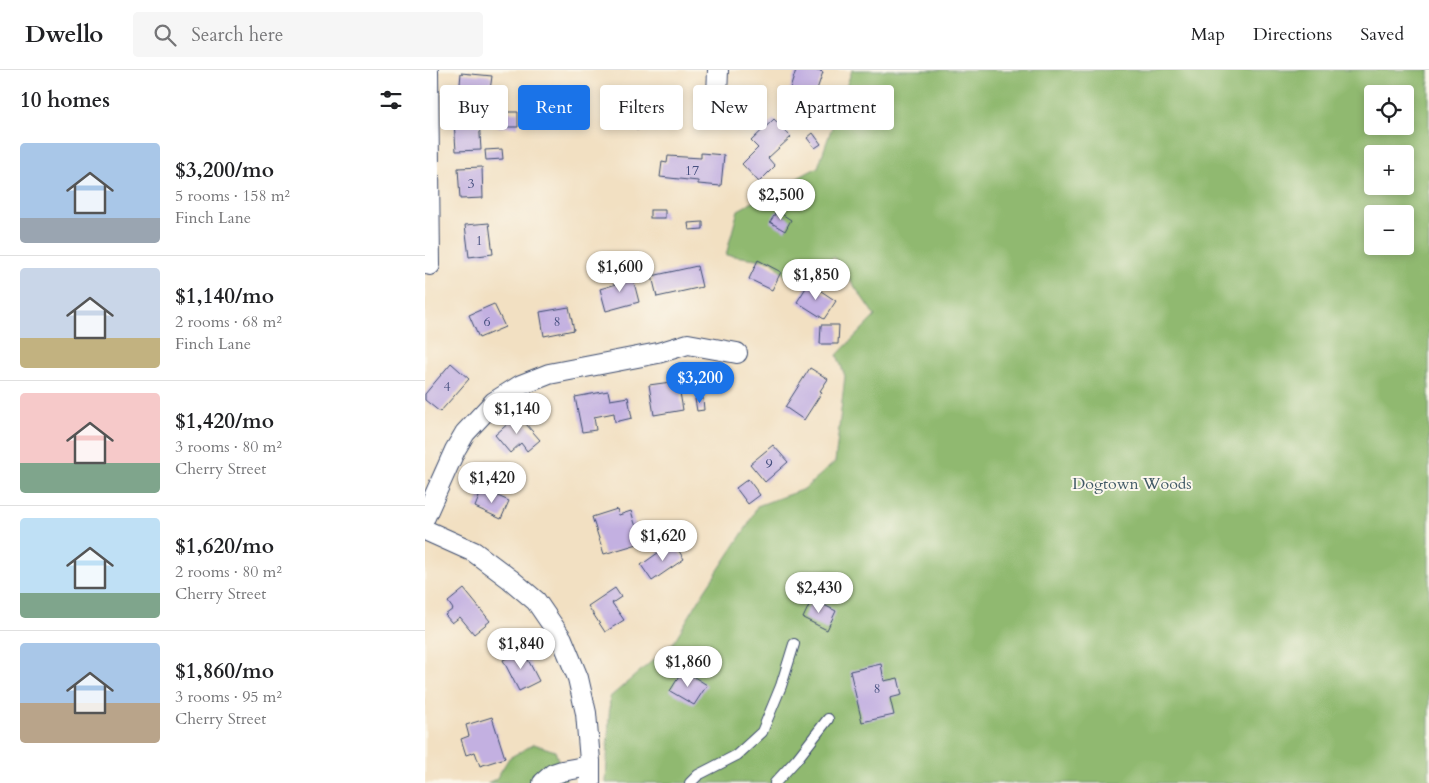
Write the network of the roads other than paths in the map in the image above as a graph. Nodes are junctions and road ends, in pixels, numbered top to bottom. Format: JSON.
{"nodes":[{"id":1,"x":428,"y":70,"type":"edge"},
{"id":2,"x":718,"y":70,"type":"edge"},
{"id":3,"x":717,"y":85,"type":"edge"},
{"id":4,"x":430,"y":264,"type":"dead end"},
{"id":5,"x":737,"y":353,"type":"dead end"},
{"id":6,"x":425,"y":517,"type":"edge"},
{"id":7,"x":425,"y":530,"type":"edge"},
{"id":8,"x":794,"y":644,"type":"dead end"},
{"id":9,"x":827,"y":719,"type":"dead end"},
{"id":10,"x":590,"y":774,"type":"edge"},
{"id":11,"x":543,"y":783,"type":"edge"},
{"id":12,"x":690,"y":783,"type":"edge"},
{"id":13,"x":775,"y":783,"type":"edge"}],
"edges":[{"from":1,"to":4,"type":"street"},
{"from":2,"to":3,"type":"street"},
{"from":5,"to":6,"type":"street"},
{"from":7,"to":10,"type":"street"},
{"from":8,"to":12,"type":"lane"},
{"from":9,"to":13,"type":"lane"},
{"from":10,"to":11,"type":"street"}]}
